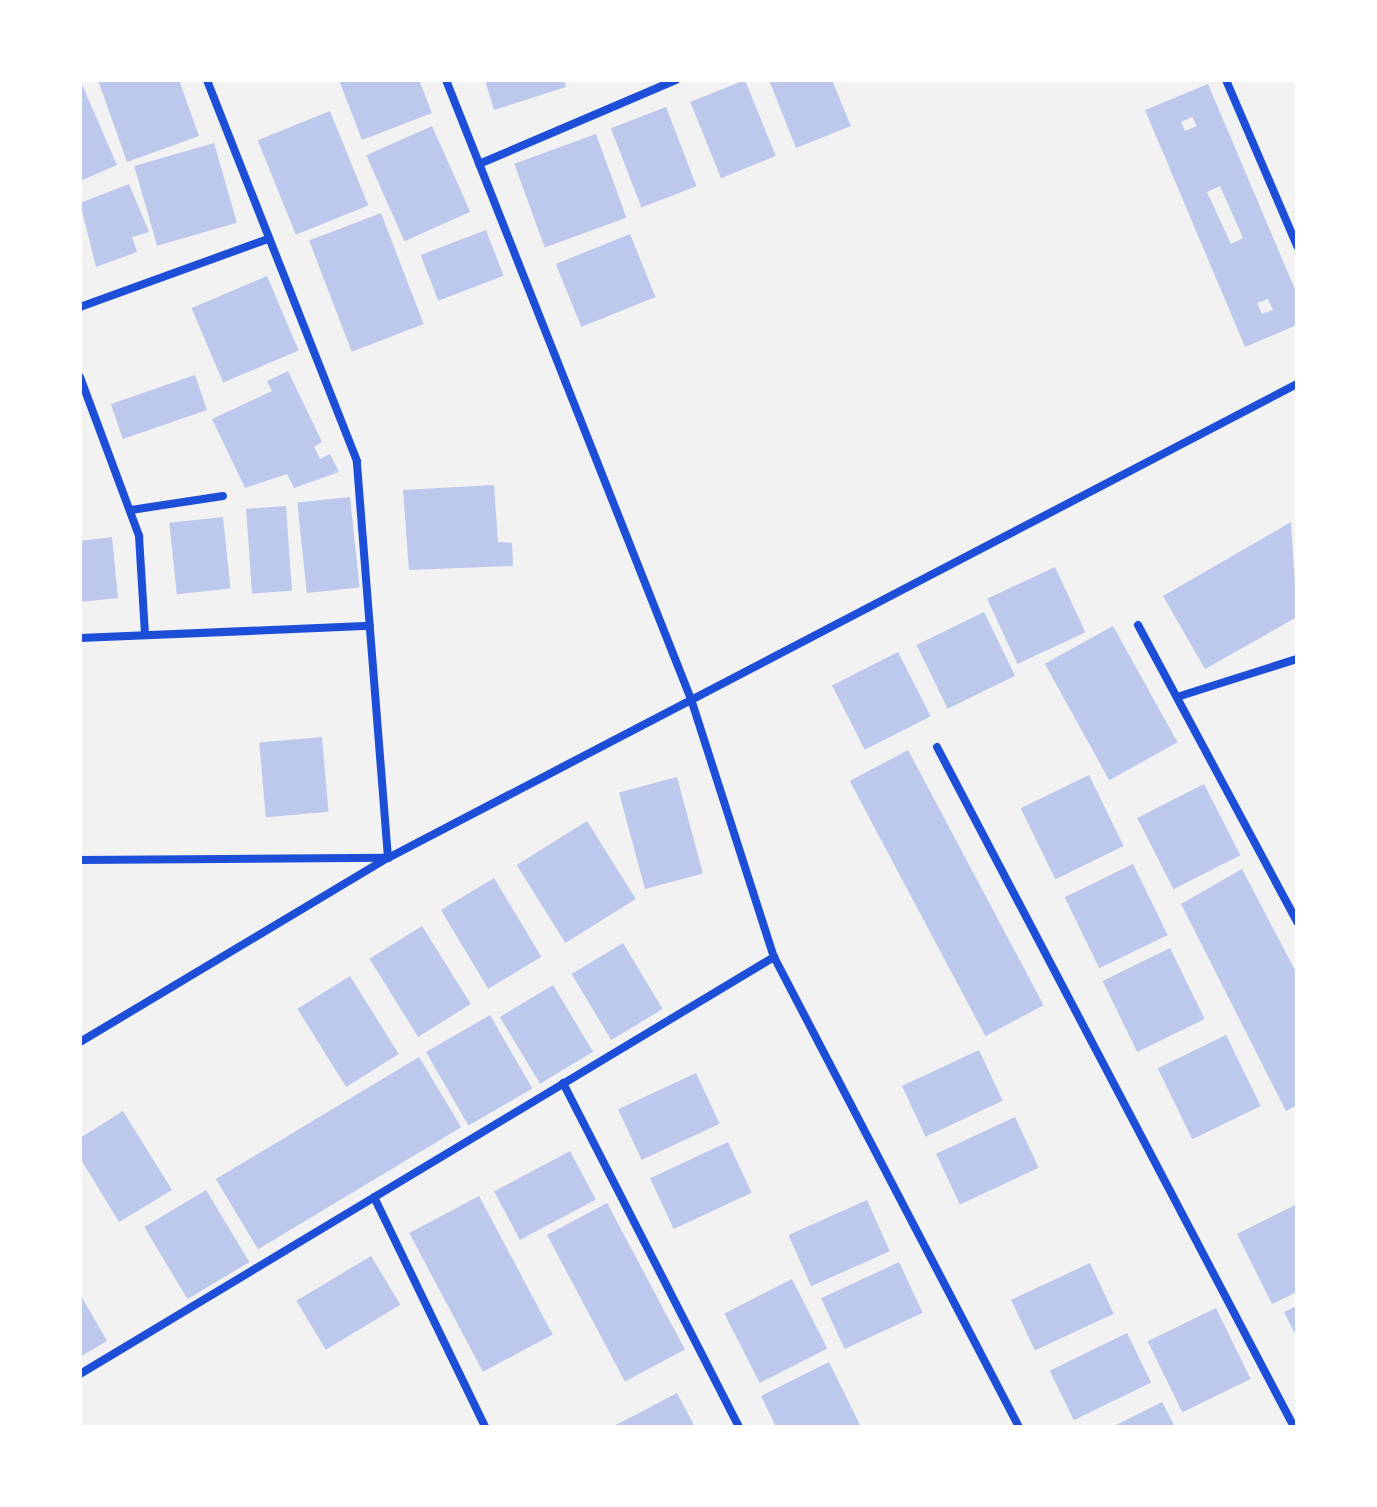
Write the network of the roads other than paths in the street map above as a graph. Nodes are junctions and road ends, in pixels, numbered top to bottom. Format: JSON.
{"nodes":[{"id":1,"x":207,"y":80,"type":"edge"},
{"id":2,"x":446,"y":80,"type":"edge"},
{"id":3,"x":676,"y":80,"type":"edge"},
{"id":4,"x":1226,"y":80,"type":"edge"},
{"id":5,"x":479,"y":164,"type":"junction"},
{"id":6,"x":268,"y":239,"type":"junction"},
{"id":7,"x":1297,"y":246,"type":"edge"},
{"id":8,"x":80,"y":307,"type":"edge"},
{"id":9,"x":80,"y":377,"type":"edge"},
{"id":10,"x":1297,"y":384,"type":"edge"},
{"id":11,"x":223,"y":496,"type":"dead end"},
{"id":12,"x":131,"y":510,"type":"junction"},
{"id":13,"x":1138,"y":625,"type":"dead end"},
{"id":14,"x":370,"y":626,"type":"junction"},
{"id":15,"x":145,"y":635,"type":"junction"},
{"id":16,"x":80,"y":638,"type":"edge"},
{"id":17,"x":1297,"y":659,"type":"edge"},
{"id":18,"x":1177,"y":697,"type":"junction"},
{"id":19,"x":691,"y":699,"type":"junction"},
{"id":20,"x":937,"y":747,"type":"dead end"},
{"id":21,"x":388,"y":858,"type":"junction"},
{"id":22,"x":80,"y":860,"type":"edge"},
{"id":23,"x":1297,"y":922,"type":"edge"},
{"id":24,"x":774,"y":957,"type":"junction"},
{"id":25,"x":80,"y":1042,"type":"edge"},
{"id":26,"x":563,"y":1083,"type":"junction"},
{"id":27,"x":374,"y":1197,"type":"junction"},
{"id":28,"x":80,"y":1374,"type":"edge"},
{"id":29,"x":485,"y":1427,"type":"edge"},
{"id":30,"x":739,"y":1427,"type":"edge"},
{"id":31,"x":1019,"y":1427,"type":"edge"},
{"id":32,"x":1294,"y":1427,"type":"edge"}],
"edges":[{"from":1,"to":6,"type":"street"},
{"from":2,"to":5,"type":"street"},
{"from":3,"to":5,"type":"street"},
{"from":4,"to":7,"type":"street"},
{"from":5,"to":19,"type":"street"},
{"from":6,"to":8,"type":"street"},
{"from":6,"to":14,"type":"street"},
{"from":9,"to":12,"type":"street"},
{"from":10,"to":19,"type":"street"},
{"from":11,"to":12,"type":"street"},
{"from":12,"to":15,"type":"street"},
{"from":13,"to":18,"type":"street"},
{"from":14,"to":15,"type":"street"},
{"from":14,"to":21,"type":"street"},
{"from":15,"to":16,"type":"street"},
{"from":17,"to":18,"type":"street"},
{"from":18,"to":23,"type":"street"},
{"from":19,"to":21,"type":"street"},
{"from":19,"to":24,"type":"street"},
{"from":20,"to":32,"type":"street"},
{"from":21,"to":22,"type":"street"},
{"from":21,"to":25,"type":"street"},
{"from":24,"to":26,"type":"street"},
{"from":24,"to":31,"type":"street"},
{"from":26,"to":27,"type":"street"},
{"from":26,"to":30,"type":"street"},
{"from":27,"to":28,"type":"street"},
{"from":27,"to":29,"type":"street"}]}
